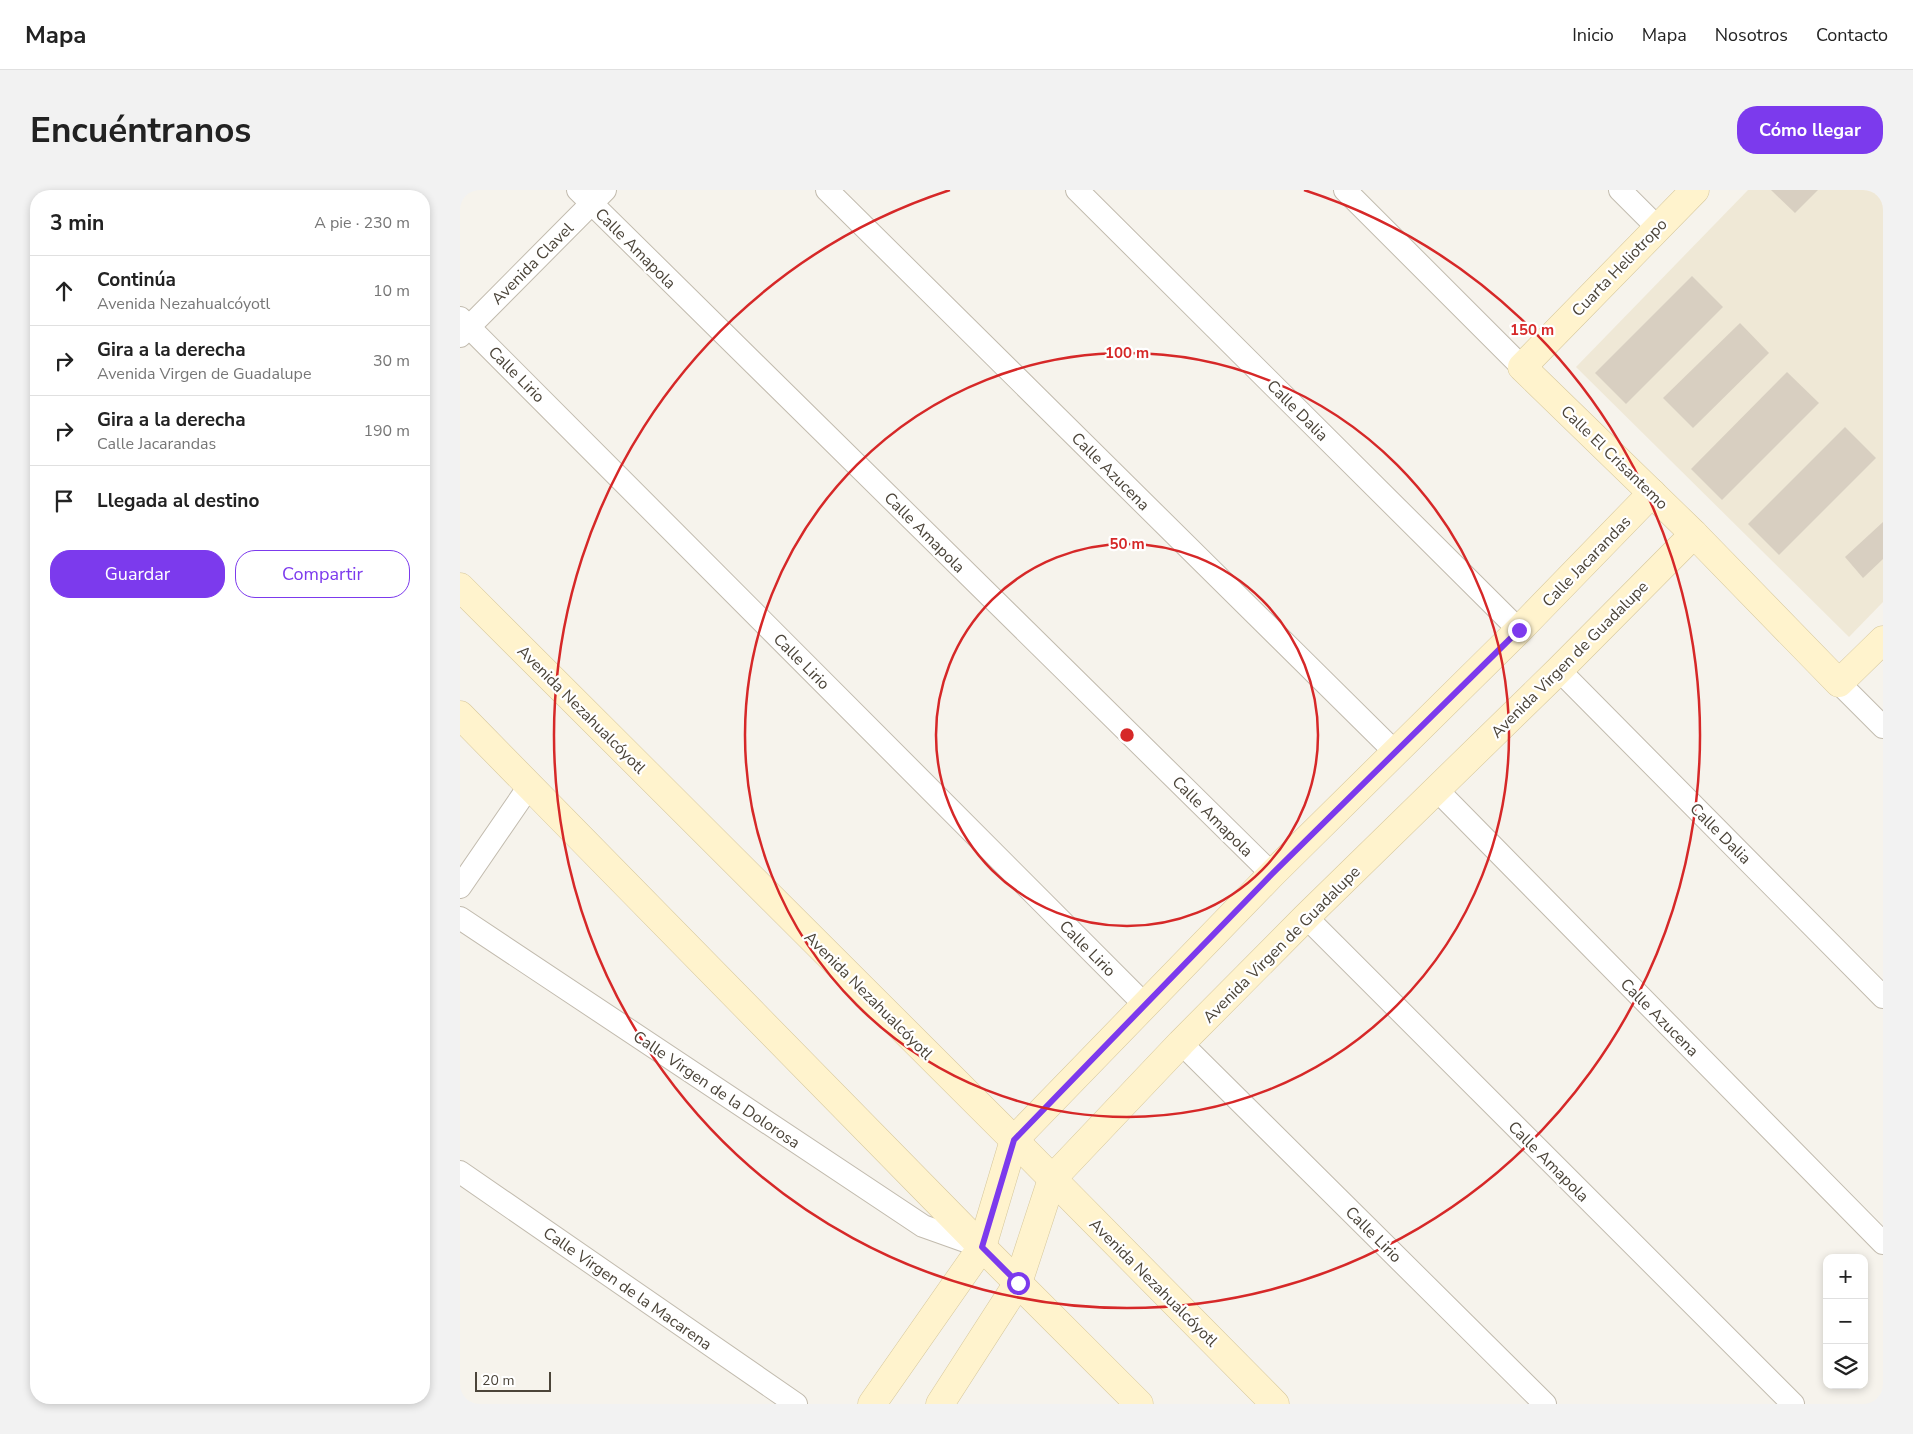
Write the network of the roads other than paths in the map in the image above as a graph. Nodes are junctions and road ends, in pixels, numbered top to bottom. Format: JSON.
{"nodes":[{"id":1,"x":827,"y":190,"type":"edge"},
{"id":2,"x":1077,"y":190,"type":"edge"},
{"id":3,"x":1345,"y":190,"type":"edge"},
{"id":4,"x":1620,"y":190,"type":"edge"},
{"id":5,"x":1695,"y":190,"type":"edge"},
{"id":6,"x":591,"y":194,"type":"edge"},
{"id":7,"x":1658,"y":228,"type":"junction"},
{"id":8,"x":463,"y":327,"type":"edge"},
{"id":9,"x":1522,"y":366,"type":"junction"},
{"id":10,"x":1652,"y":493,"type":"junction"},
{"id":11,"x":1694,"y":534,"type":"junction"},
{"id":12,"x":460,"y":588,"type":"edge"},
{"id":13,"x":1519,"y":630,"type":"junction"},
{"id":14,"x":1883,"y":640,"type":"edge"},
{"id":15,"x":1559,"y":670,"type":"junction"},
{"id":16,"x":1840,"y":683,"type":"junction"},
{"id":17,"x":460,"y":715,"type":"edge"},
{"id":18,"x":1883,"y":727,"type":"edge"},
{"id":19,"x":1394,"y":752,"type":"junction"},
{"id":20,"x":530,"y":785,"type":"junction"},
{"id":21,"x":1437,"y":790,"type":"junction"},
{"id":22,"x":1272,"y":874,"type":"junction"},
{"id":23,"x":460,"y":887,"type":"edge"},
{"id":24,"x":1306,"y":917,"type":"junction"},
{"id":25,"x":460,"y":918,"type":"edge"},
{"id":26,"x":1883,"y":997,"type":"edge"},
{"id":27,"x":1145,"y":1005,"type":"junction"},
{"id":28,"x":1181,"y":1043,"type":"junction"},
{"id":29,"x":1014,"y":1140,"type":"junction"},
{"id":30,"x":460,"y":1172,"type":"edge"},
{"id":31,"x":1052,"y":1179,"type":"junction"},
{"id":32,"x":1883,"y":1243,"type":"edge"},
{"id":33,"x":982,"y":1247,"type":"junction"},
{"id":34,"x":1018,"y":1283,"type":"junction"},
{"id":35,"x":796,"y":1404,"type":"edge"},
{"id":36,"x":872,"y":1404,"type":"edge"},
{"id":37,"x":940,"y":1404,"type":"edge"},
{"id":38,"x":1140,"y":1404,"type":"edge"},
{"id":39,"x":1275,"y":1404,"type":"edge"},
{"id":40,"x":1545,"y":1404,"type":"edge"},
{"id":41,"x":1793,"y":1404,"type":"edge"}],
"edges":[{"from":1,"to":19,"type":"street","name":"Calle Azucena"},
{"from":2,"to":13,"type":"street","name":"Calle Dalia"},
{"from":3,"to":9,"type":"street","name":"Calle El Crisantemo"},
{"from":4,"to":7,"type":"street"},
{"from":5,"to":7,"type":"main road","name":"Cuarta Heliotropo"},
{"from":6,"to":8,"type":"street","name":"Avenida Clavel"},
{"from":6,"to":22,"type":"street","name":"Calle Amapola"},
{"from":7,"to":9,"type":"main road","name":"Cuarta Heliotropo"},
{"from":8,"to":27,"type":"street","name":"Calle Lirio"},
{"from":9,"to":10,"type":"main road","name":"Calle El Crisantemo"},
{"from":10,"to":11,"type":"main road","name":"Calle El Crisantemo"},
{"from":10,"to":13,"type":"main road","name":"Calle Jacarandas"},
{"from":11,"to":15,"type":"main road","name":"Avenida Virgen de Guadalupe"},
{"from":11,"to":16,"type":"main road","name":"Calle El Crisantemo"},
{"from":12,"to":29,"type":"main road","name":"Avenida Nezahualcóyotl"},
{"from":13,"to":19,"type":"main road","name":"Calle Jacarandas"},
{"from":14,"to":16,"type":"main road"},
{"from":15,"to":21,"type":"main road","name":"Avenida Virgen de Guadalupe"},
{"from":15,"to":26,"type":"street","name":"Calle Dalia"},
{"from":16,"to":18,"type":"street","name":"Calle El Crisantemo"},
{"from":17,"to":20,"type":"main road"},
{"from":19,"to":22,"type":"main road","name":"Calle Jacarandas"},
{"from":20,"to":23,"type":"street"},
{"from":20,"to":33,"type":"main road"},
{"from":21,"to":24,"type":"main road","name":"Avenida Virgen de Guadalupe"},
{"from":21,"to":32,"type":"street","name":"Calle Azucena"},
{"from":22,"to":27,"type":"main road","name":"Calle Jacarandas"},
{"from":24,"to":28,"type":"main road","name":"Avenida Virgen de Guadalupe"},
{"from":24,"to":41,"type":"street","name":"Calle Amapola"},
{"from":25,"to":33,"type":"street","name":"Calle Virgen de la Dolorosa"},
{"from":27,"to":29,"type":"main road","name":"Calle Jacarandas"},
{"from":28,"to":31,"type":"main road","name":"Avenida Virgen de Guadalupe"},
{"from":28,"to":40,"type":"street","name":"Calle Lirio"},
{"from":29,"to":31,"type":"main road","name":"Avenida Nezahualcóyotl"},
{"from":29,"to":33,"type":"main road"},
{"from":30,"to":35,"type":"street","name":"Calle Virgen de la Macarena"},
{"from":31,"to":34,"type":"main road","name":"Avenida Virgen de Guadalupe"},
{"from":31,"to":39,"type":"main road","name":"Avenida Nezahualcóyotl"},
{"from":33,"to":34,"type":"main road"},
{"from":33,"to":36,"type":"main road"},
{"from":34,"to":37,"type":"main road","name":"Avenida Virgen de Guadalupe"},
{"from":34,"to":38,"type":"main road"}]}
